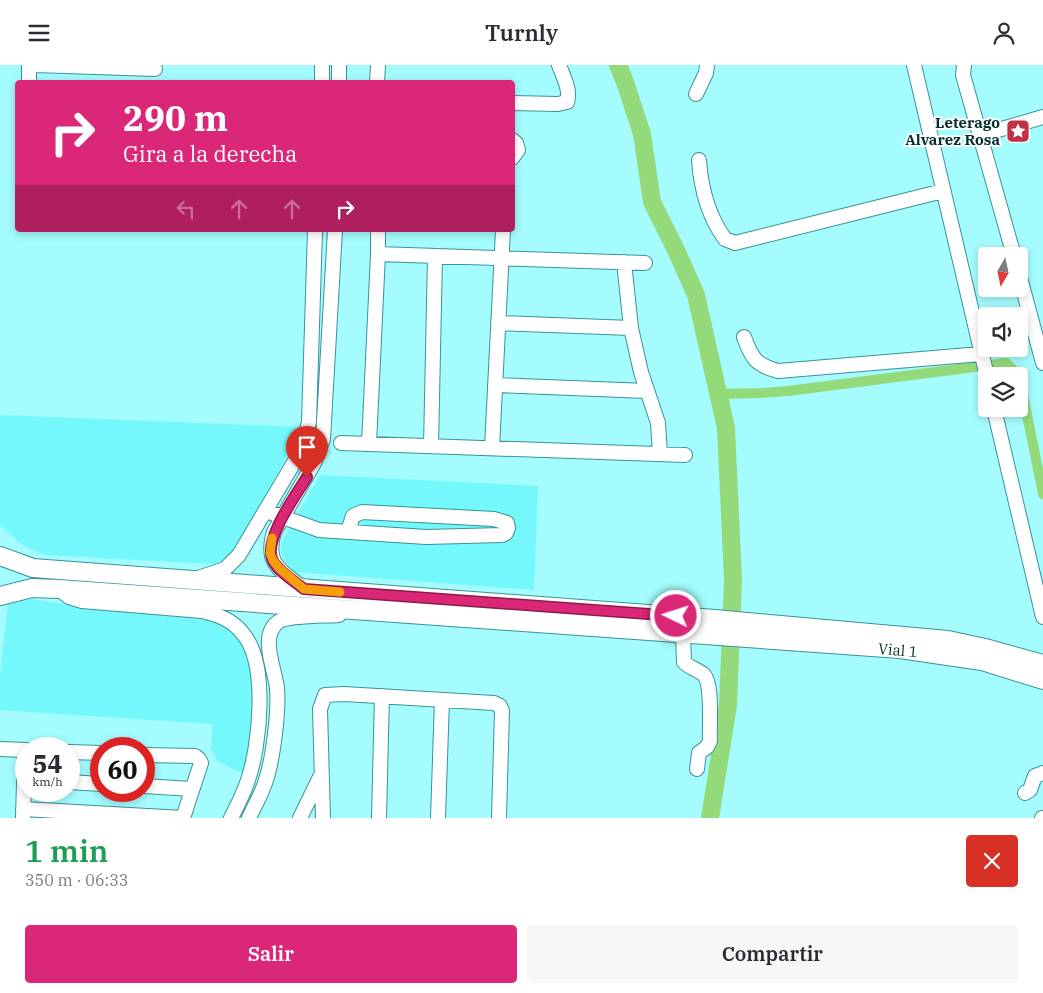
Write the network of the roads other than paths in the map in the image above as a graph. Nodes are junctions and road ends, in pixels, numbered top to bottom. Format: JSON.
{"nodes":[{"id":1,"x":29,"y":65,"type":"edge"},
{"id":2,"x":34,"y":65,"type":"edge"},
{"id":3,"x":322,"y":65,"type":"edge"},
{"id":4,"x":339,"y":65,"type":"edge"},
{"id":5,"x":378,"y":65,"type":"edge"},
{"id":6,"x":559,"y":65,"type":"edge"},
{"id":7,"x":706,"y":65,"type":"edge"},
{"id":8,"x":914,"y":65,"type":"edge"},
{"id":9,"x":964,"y":65,"type":"edge"},
{"id":10,"x":155,"y":72,"type":"edge"},
{"id":11,"x":29,"y":80,"type":"edge"},
{"id":12,"x":322,"y":80,"type":"edge"},
{"id":13,"x":338,"y":80,"type":"edge"},
{"id":14,"x":377,"y":80,"type":"edge"},
{"id":15,"x":696,"y":93,"type":"dead end"},
{"id":16,"x":515,"y":103,"type":"edge"},
{"id":17,"x":1042,"y":119,"type":"edge"},
{"id":18,"x":981,"y":135,"type":"junction"},
{"id":19,"x":515,"y":142,"type":"edge"},
{"id":20,"x":515,"y":154,"type":"edge"},
{"id":21,"x":698,"y":160,"type":"dead end"},
{"id":22,"x":943,"y":191,"type":"junction"},
{"id":23,"x":315,"y":232,"type":"edge"},
{"id":24,"x":335,"y":232,"type":"edge"},
{"id":25,"x":378,"y":232,"type":"edge"},
{"id":26,"x":503,"y":232,"type":"edge"},
{"id":27,"x":1012,"y":247,"type":"edge"},
{"id":28,"x":378,"y":254,"type":"junction"},
{"id":29,"x":435,"y":256,"type":"junction"},
{"id":30,"x":501,"y":258,"type":"junction"},
{"id":31,"x":624,"y":262,"type":"junction"},
{"id":32,"x":645,"y":263,"type":"dead end"},
{"id":33,"x":1025,"y":297,"type":"edge"},
{"id":34,"x":498,"y":323,"type":"junction"},
{"id":35,"x":631,"y":328,"type":"junction"},
{"id":36,"x":744,"y":337,"type":"dead end"},
{"id":37,"x":978,"y":337,"type":"edge"},
{"id":38,"x":978,"y":354,"type":"edge"},
{"id":39,"x":1043,"y":363,"type":"edge"},
{"id":40,"x":495,"y":385,"type":"junction"},
{"id":41,"x":647,"y":391,"type":"junction"},
{"id":42,"x":996,"y":417,"type":"edge"},
{"id":43,"x":341,"y":443,"type":"dead end"},
{"id":44,"x":369,"y":444,"type":"junction"},
{"id":45,"x":431,"y":446,"type":"junction"},
{"id":46,"x":492,"y":448,"type":"junction"},
{"id":47,"x":660,"y":454,"type":"junction"},
{"id":48,"x":685,"y":455,"type":"dead end"},
{"id":49,"x":280,"y":488,"type":"junction"},
{"id":50,"x":291,"y":504,"type":"junction"},
{"id":51,"x":266,"y":511,"type":"junction"},
{"id":52,"x":283,"y":517,"type":"junction"},
{"id":53,"x":327,"y":530,"type":"junction"},
{"id":54,"x":348,"y":531,"type":"junction"},
{"id":55,"x":0,"y":556,"type":"edge"},
{"id":56,"x":189,"y":581,"type":"junction"},
{"id":57,"x":59,"y":589,"type":"junction"},
{"id":58,"x":304,"y":589,"type":"junction"},
{"id":59,"x":0,"y":596,"type":"edge"},
{"id":60,"x":361,"y":610,"type":"junction"},
{"id":61,"x":1043,"y":617,"type":"edge"},
{"id":62,"x":714,"y":628,"type":"junction"},
{"id":63,"x":749,"y":631,"type":"junction"},
{"id":64,"x":683,"y":634,"type":"junction"},
{"id":65,"x":1043,"y":664,"type":"edge"},
{"id":66,"x":1043,"y":680,"type":"edge"},
{"id":67,"x":277,"y":689,"type":"junction"},
{"id":68,"x":260,"y":691,"type":"junction"},
{"id":69,"x":382,"y":696,"type":"junction"},
{"id":70,"x":442,"y":700,"type":"junction"},
{"id":71,"x":0,"y":749,"type":"edge"},
{"id":72,"x":15,"y":750,"type":"edge"},
{"id":73,"x":155,"y":755,"type":"edge"},
{"id":74,"x":252,"y":768,"type":"junction"},
{"id":75,"x":697,"y":769,"type":"dead end"},
{"id":76,"x":268,"y":771,"type":"junction"},
{"id":77,"x":1043,"y":773,"type":"edge"},
{"id":78,"x":322,"y":774,"type":"junction"},
{"id":79,"x":155,"y":787,"type":"edge"},
{"id":80,"x":192,"y":789,"type":"junction"},
{"id":81,"x":1025,"y":793,"type":"dead end"},
{"id":82,"x":23,"y":813,"type":"edge"},
{"id":83,"x":183,"y":818,"type":"edge"},
{"id":84,"x":231,"y":818,"type":"edge"},
{"id":85,"x":249,"y":818,"type":"edge"},
{"id":86,"x":300,"y":818,"type":"edge"},
{"id":87,"x":323,"y":818,"type":"edge"},
{"id":88,"x":379,"y":818,"type":"edge"},
{"id":89,"x":438,"y":818,"type":"edge"},
{"id":90,"x":499,"y":818,"type":"edge"}],
"edges":[{"from":1,"to":11,"type":"street"},
{"from":2,"to":10,"type":"street"},
{"from":3,"to":12,"type":"street"},
{"from":4,"to":13,"type":"street"},
{"from":5,"to":14,"type":"street"},
{"from":6,"to":16,"type":"street"},
{"from":7,"to":15,"type":"street"},
{"from":8,"to":22,"type":"street"},
{"from":9,"to":18,"type":"street"},
{"from":17,"to":18,"type":"street"},
{"from":18,"to":27,"type":"street"},
{"from":19,"to":20,"type":"street"},
{"from":21,"to":22,"type":"street"},
{"from":22,"to":37,"type":"street"},
{"from":23,"to":49,"type":"street"},
{"from":24,"to":50,"type":"street"},
{"from":25,"to":28,"type":"street"},
{"from":26,"to":30,"type":"street"},
{"from":28,"to":29,"type":"street"},
{"from":28,"to":44,"type":"street"},
{"from":29,"to":30,"type":"street"},
{"from":29,"to":45,"type":"street"},
{"from":30,"to":31,"type":"street"},
{"from":30,"to":34,"type":"street"},
{"from":31,"to":32,"type":"street"},
{"from":31,"to":35,"type":"street"},
{"from":33,"to":39,"type":"street"},
{"from":34,"to":35,"type":"street"},
{"from":34,"to":40,"type":"street"},
{"from":35,"to":41,"type":"street"},
{"from":36,"to":38,"type":"street"},
{"from":40,"to":41,"type":"street"},
{"from":40,"to":46,"type":"street"},
{"from":41,"to":47,"type":"street"},
{"from":42,"to":61,"type":"street"},
{"from":43,"to":44,"type":"street"},
{"from":44,"to":45,"type":"street"},
{"from":45,"to":46,"type":"street"},
{"from":46,"to":47,"type":"street"},
{"from":47,"to":48,"type":"street"},
{"from":49,"to":50,"type":"street"},
{"from":49,"to":51,"type":"street"},
{"from":50,"to":52,"type":"street"},
{"from":50,"to":53,"type":"street"},
{"from":51,"to":52,"type":"street"},
{"from":51,"to":56,"type":"street"},
{"from":52,"to":53,"type":"street"},
{"from":52,"to":58,"type":"street"},
{"from":53,"to":54,"type":"street"},
{"from":54,"to":54,"type":"street"},
{"from":55,"to":56,"type":"main road"},
{"from":56,"to":58,"type":"main road"},
{"from":57,"to":59,"type":"main road"},
{"from":57,"to":60,"type":"main road"},
{"from":57,"to":68,"type":"street"},
{"from":58,"to":62,"type":"main road"},
{"from":60,"to":64,"type":"main road"},
{"from":60,"to":67,"type":"street"},
{"from":62,"to":63,"type":"main road"},
{"from":62,"to":64,"type":"main road"},
{"from":63,"to":65,"type":"main road","name":"Vial 1"},
{"from":63,"to":66,"type":"main road","name":"Vial 1"},
{"from":64,"to":75,"type":"street"},
{"from":67,"to":68,"type":"street"},
{"from":67,"to":76,"type":"street"},
{"from":68,"to":74,"type":"street"},
{"from":69,"to":70,"type":"street"},
{"from":69,"to":78,"type":"street"},
{"from":69,"to":88,"type":"street"},
{"from":70,"to":89,"type":"street"},
{"from":70,"to":90,"type":"street"},
{"from":71,"to":72,"type":"street"},
{"from":73,"to":80,"type":"street"},
{"from":74,"to":76,"type":"street"},
{"from":74,"to":84,"type":"street"},
{"from":76,"to":85,"type":"street"},
{"from":77,"to":81,"type":"street"},
{"from":78,"to":86,"type":"street"},
{"from":78,"to":87,"type":"street"},
{"from":79,"to":80,"type":"street"},
{"from":80,"to":83,"type":"street"},
{"from":82,"to":83,"type":"street"}]}
